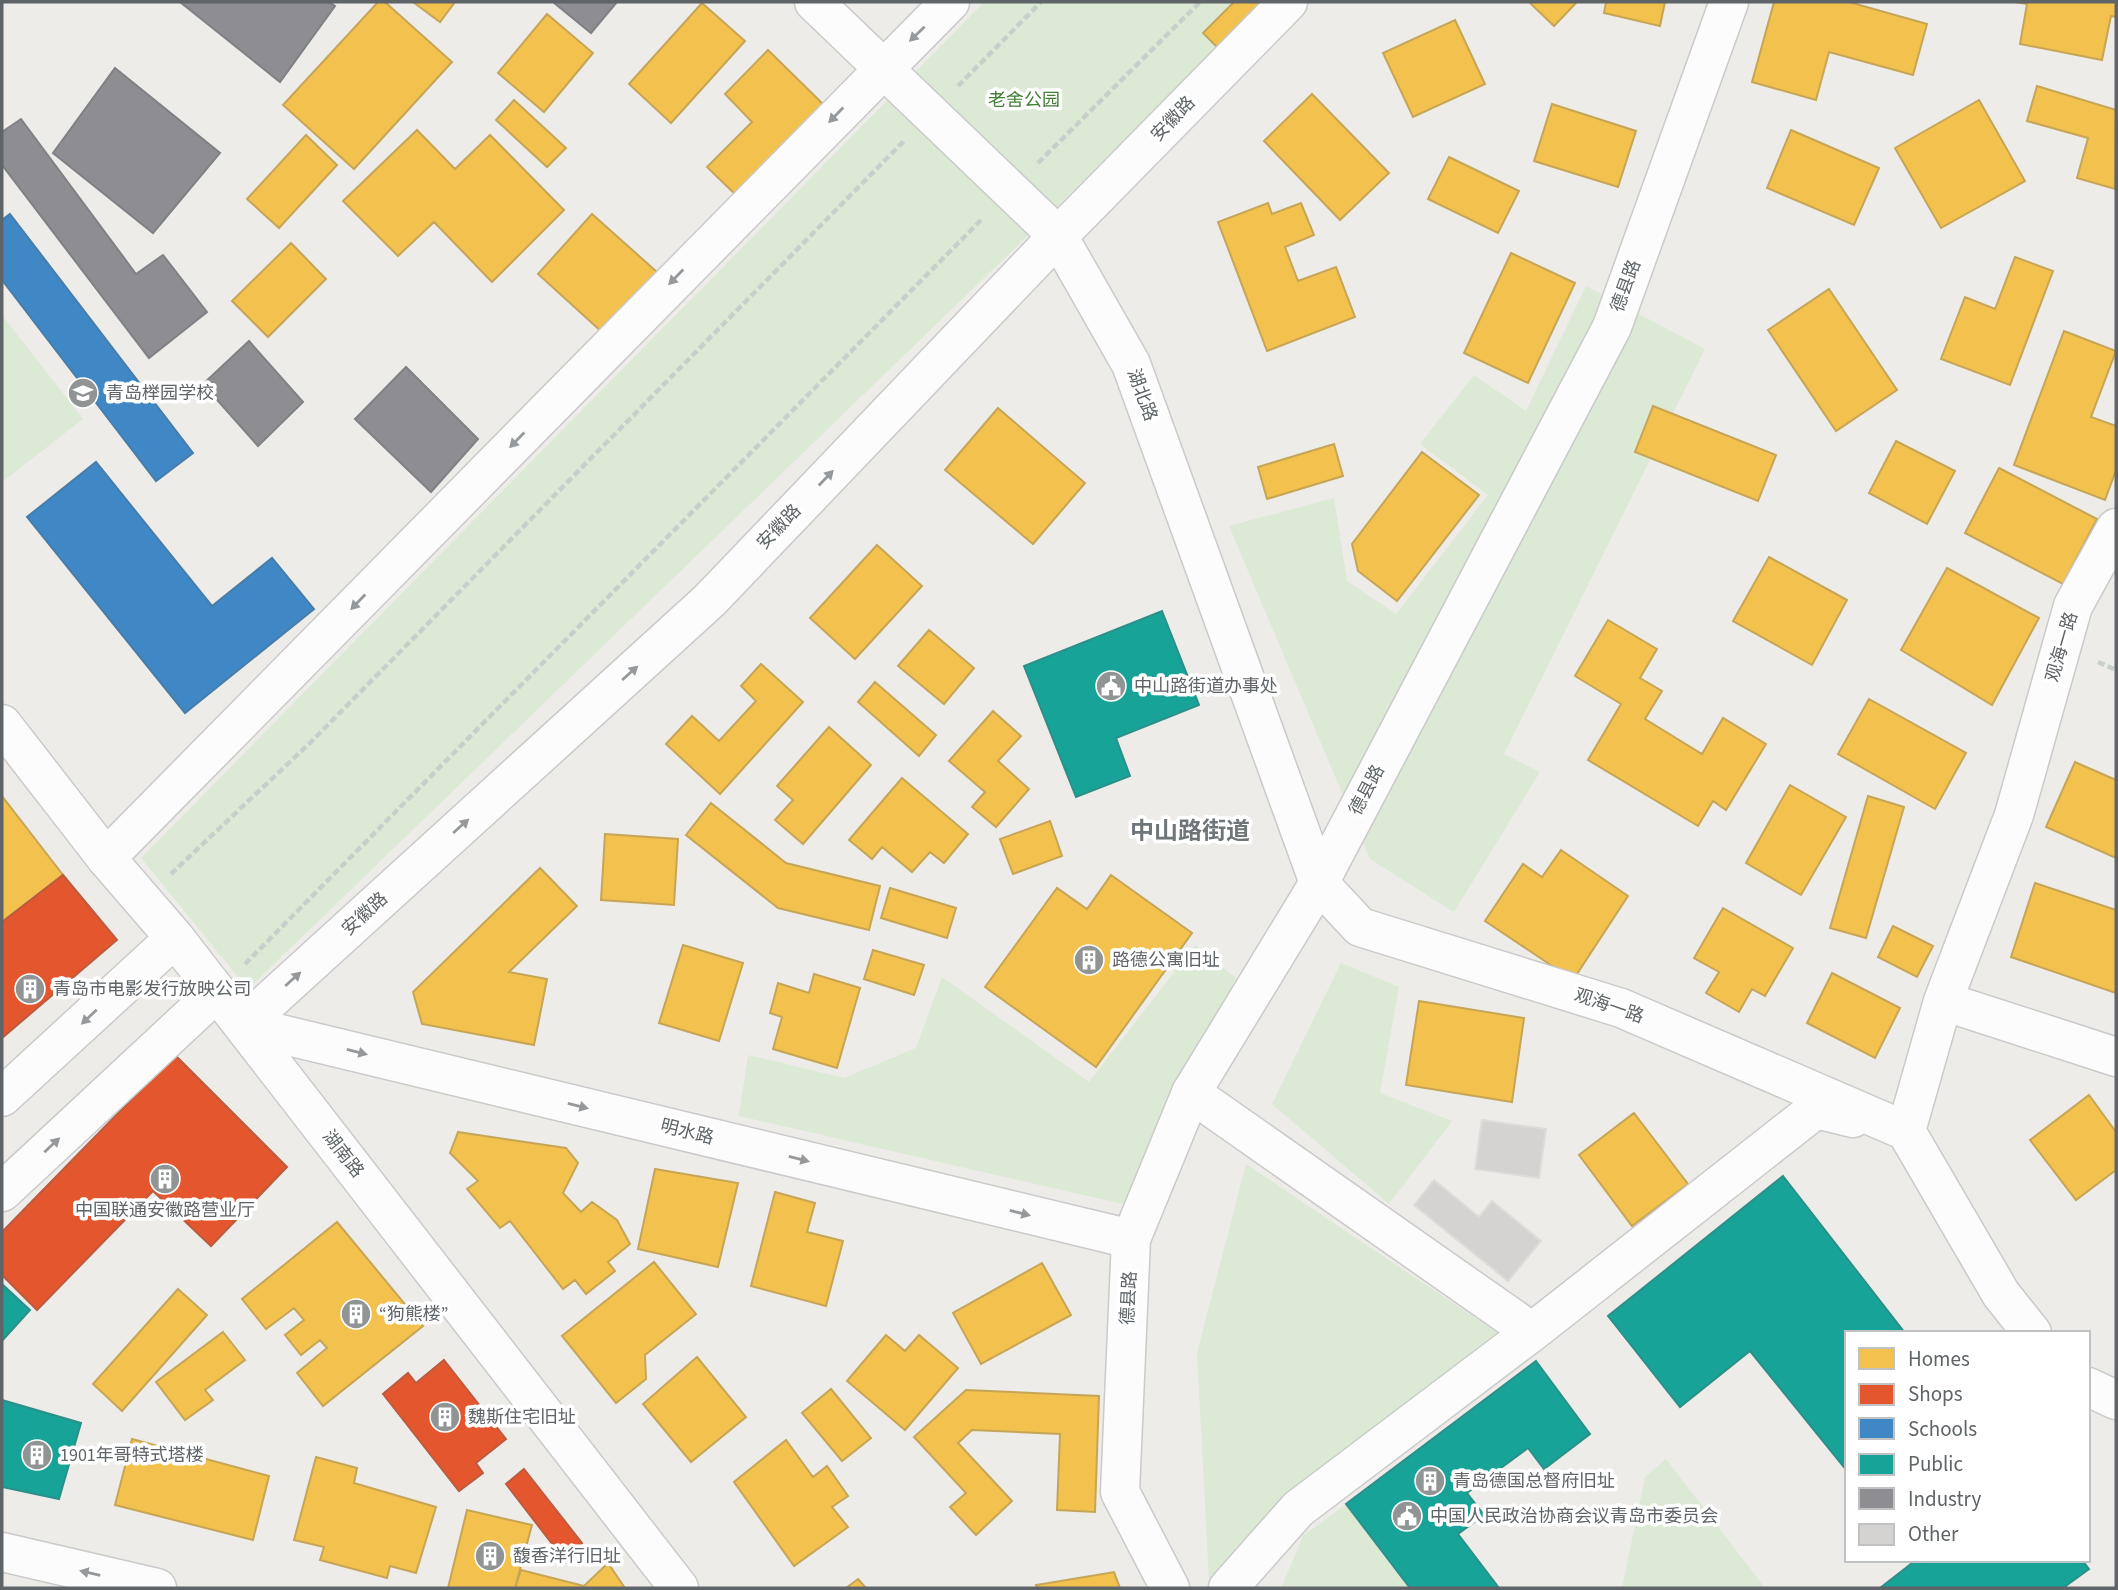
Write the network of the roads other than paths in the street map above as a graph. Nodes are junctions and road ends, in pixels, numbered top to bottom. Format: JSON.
{"nodes":[{"id":1,"x":814,"y":2,"type":"edge"},
{"id":2,"x":950,"y":2,"type":"edge"},
{"id":3,"x":1289,"y":2,"type":"edge"},
{"id":4,"x":1729,"y":2,"type":"edge"},
{"id":5,"x":884,"y":66,"type":"junction"},
{"id":6,"x":1058,"y":236,"type":"junction"},
{"id":7,"x":2116,"y":528,"type":"edge"},
{"id":8,"x":2,"y":723,"type":"edge"},
{"id":9,"x":106,"y":858,"type":"junction"},
{"id":10,"x":1319,"y":883,"type":"junction"},
{"id":11,"x":175,"y":938,"type":"junction"},
{"id":12,"x":217,"y":992,"type":"junction"},
{"id":13,"x":1943,"y":1001,"type":"junction"},
{"id":14,"x":243,"y":1025,"type":"junction"},
{"id":15,"x":2116,"y":1057,"type":"edge"},
{"id":16,"x":1191,"y":1093,"type":"junction"},
{"id":17,"x":2,"y":1097,"type":"edge"},
{"id":18,"x":1906,"y":1131,"type":"junction"},
{"id":19,"x":2,"y":1192,"type":"edge"},
{"id":20,"x":1131,"y":1239,"type":"junction"},
{"id":21,"x":2030,"y":1331,"type":"edge"},
{"id":22,"x":1532,"y":1332,"type":"junction"},
{"id":23,"x":2090,"y":1388,"type":"edge"},
{"id":24,"x":2116,"y":1400,"type":"edge"},
{"id":25,"x":2,"y":1552,"type":"edge"},
{"id":26,"x":157,"y":1588,"type":"edge"},
{"id":27,"x":679,"y":1588,"type":"edge"},
{"id":28,"x":1170,"y":1588,"type":"edge"},
{"id":29,"x":1228,"y":1588,"type":"edge"}],
"edges":[{"from":1,"to":5,"type":"street","name":"湖北路"},
{"from":2,"to":5,"type":"street","one_way":true},
{"from":3,"to":6,"type":"street","name":"安徽路"},
{"from":4,"to":10,"type":"street","name":"德县路"},
{"from":5,"to":6,"type":"street","name":"湖北路"},
{"from":5,"to":9,"type":"street","one_way":true},
{"from":6,"to":10,"type":"street","name":"湖北路"},
{"from":14,"to":6,"type":"street","name":"安徽路","one_way":true},
{"from":7,"to":13,"type":"street","name":"观海一路"},
{"from":8,"to":9,"type":"street","name":"湖南路"},
{"from":9,"to":11,"type":"street","name":"湖南路"},
{"from":10,"to":16,"type":"street","name":"德县路"},
{"from":10,"to":18,"type":"street","name":"观海一路"},
{"from":11,"to":12,"type":"street","name":"湖南路"},
{"from":11,"to":17,"type":"street","one_way":true},
{"from":12,"to":14,"type":"street","name":"湖南路"},
{"from":19,"to":12,"type":"street","one_way":true},
{"from":13,"to":15,"type":"street"},
{"from":13,"to":18,"type":"street","name":"观海一路"},
{"from":14,"to":20,"type":"street","name":"明水路","one_way":true},
{"from":14,"to":27,"type":"street","name":"湖南路"},
{"from":16,"to":20,"type":"street","name":"德县路"},
{"from":16,"to":22,"type":"street"},
{"from":18,"to":21,"type":"street"},
{"from":18,"to":22,"type":"street"},
{"from":20,"to":28,"type":"street","name":"德县路"},
{"from":22,"to":29,"type":"street"},
{"from":23,"to":24,"type":"street"},
{"from":26,"to":25,"type":"street","one_way":true}]}
